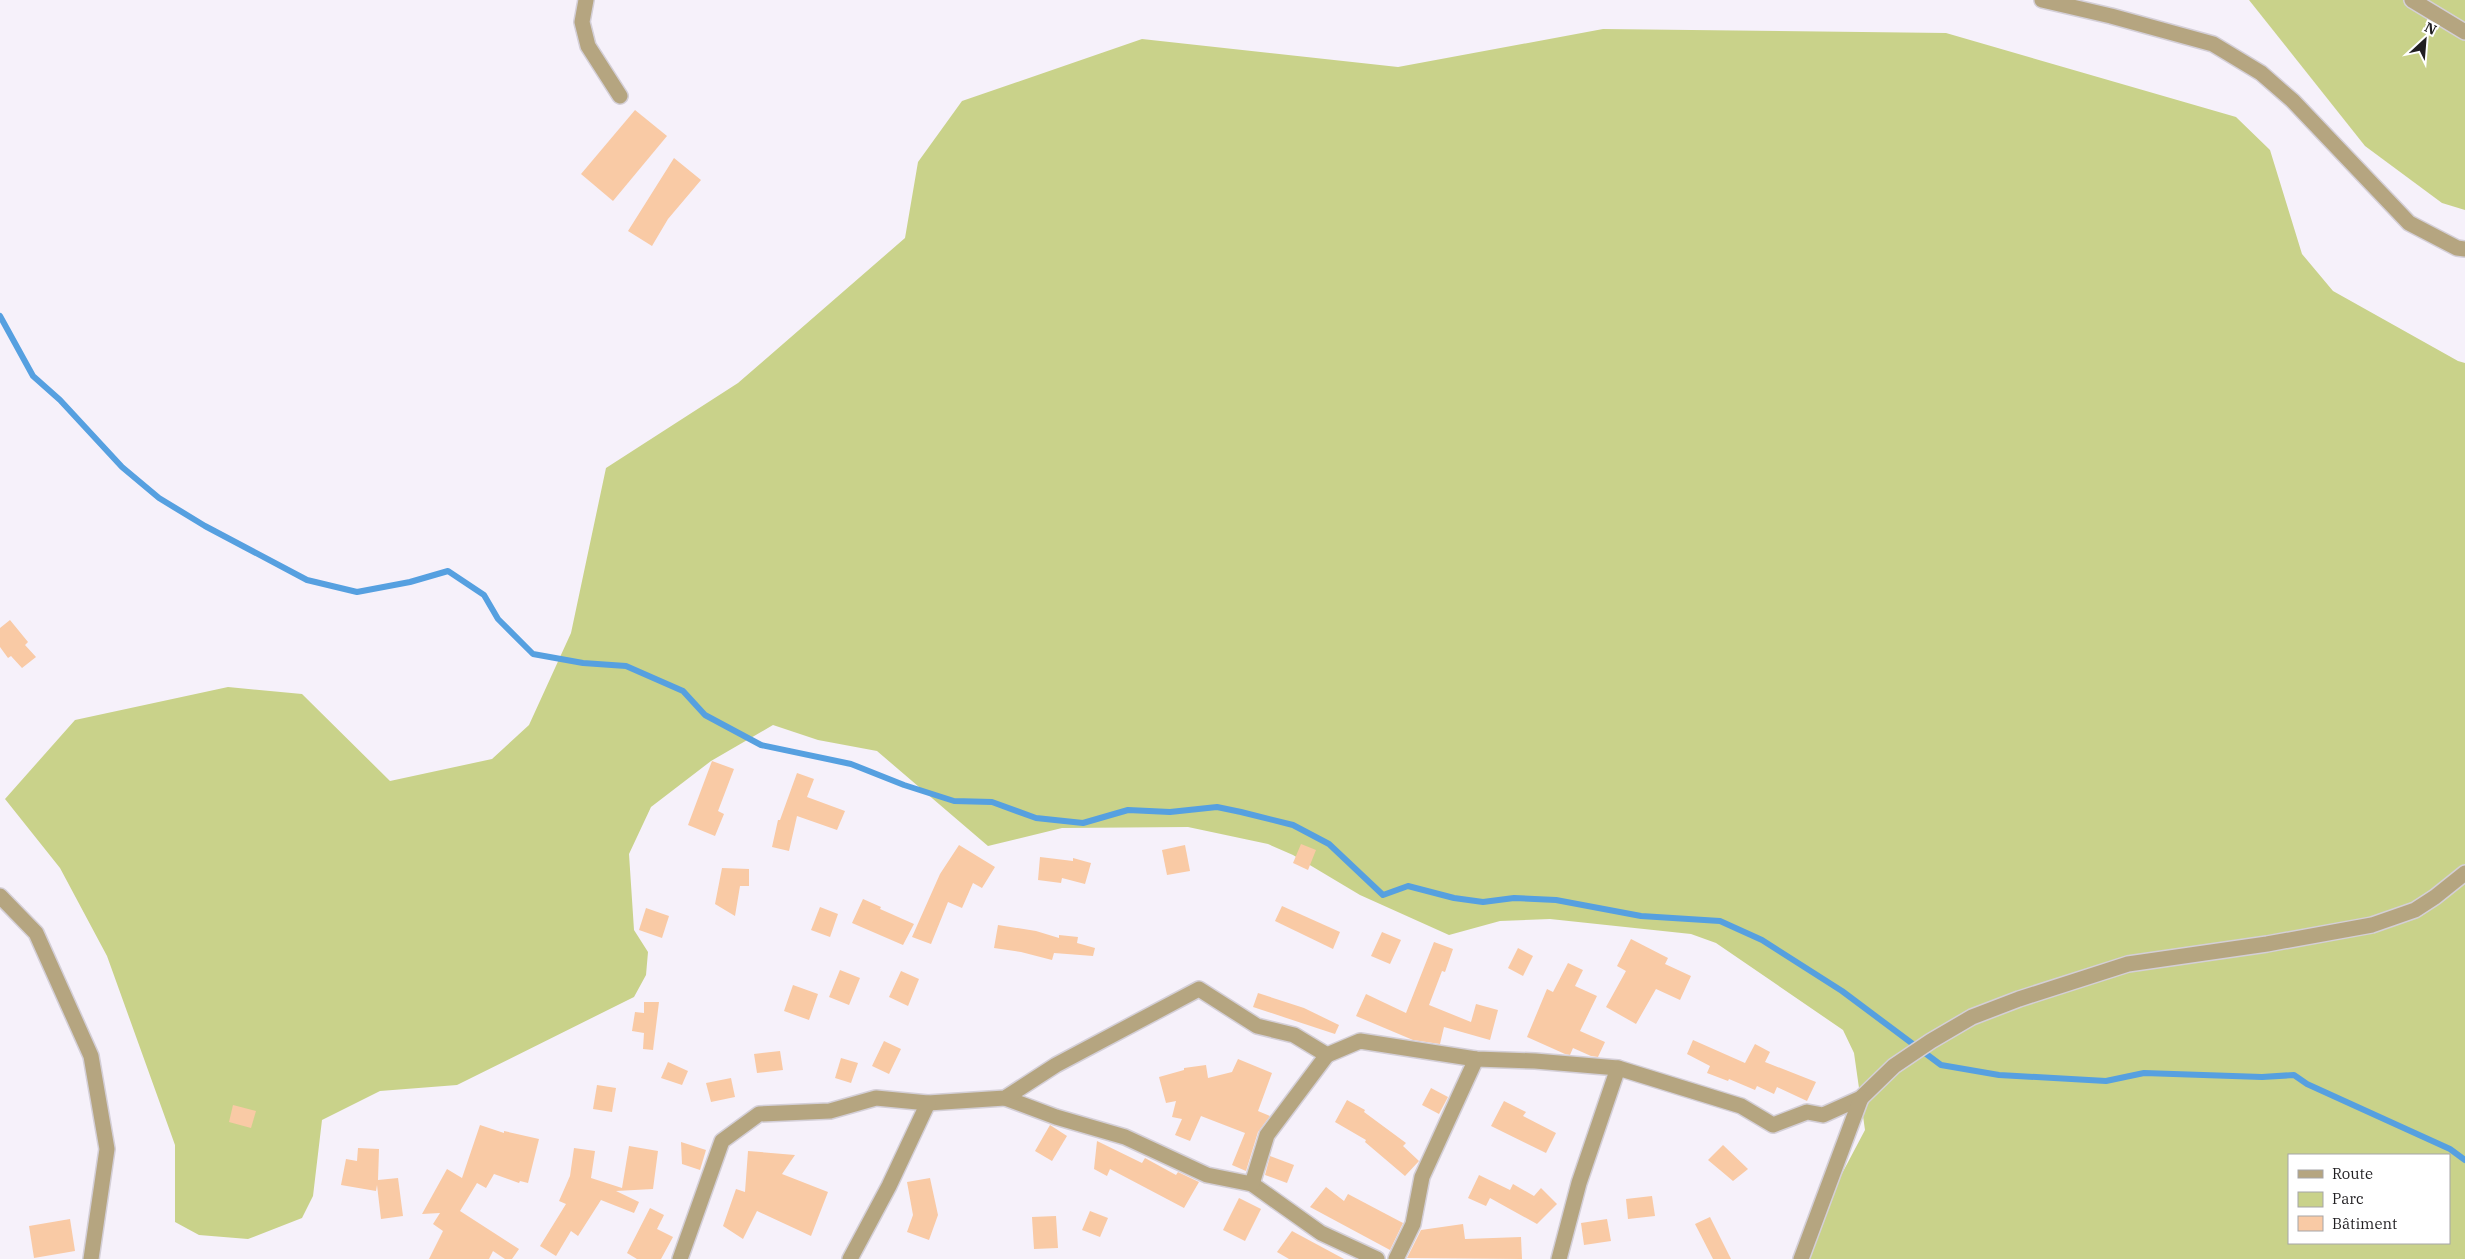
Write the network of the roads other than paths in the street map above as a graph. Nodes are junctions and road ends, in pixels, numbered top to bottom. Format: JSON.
{"nodes":[{"id":1,"x":586,"y":0,"type":"edge"},
{"id":2,"x":2042,"y":0,"type":"edge"},
{"id":3,"x":2412,"y":0,"type":"edge"},
{"id":4,"x":2465,"y":32,"type":"edge"},
{"id":5,"x":620,"y":96,"type":"dead end"},
{"id":6,"x":2465,"y":249,"type":"edge"},
{"id":7,"x":2465,"y":873,"type":"edge"},
{"id":8,"x":0,"y":896,"type":"edge"},
{"id":9,"x":1326,"y":1055,"type":"junction"},
{"id":10,"x":1476,"y":1060,"type":"junction"},
{"id":11,"x":1618,"y":1068,"type":"junction"},
{"id":12,"x":1005,"y":1098,"type":"junction"},
{"id":13,"x":1861,"y":1098,"type":"junction"},
{"id":14,"x":928,"y":1103,"type":"junction"},
{"id":15,"x":1252,"y":1184,"type":"junction"},
{"id":16,"x":91,"y":1259,"type":"edge"},
{"id":17,"x":680,"y":1259,"type":"edge"},
{"id":18,"x":850,"y":1259,"type":"edge"},
{"id":19,"x":1376,"y":1259,"type":"edge"},
{"id":20,"x":1396,"y":1259,"type":"edge"},
{"id":21,"x":1559,"y":1259,"type":"edge"},
{"id":22,"x":1801,"y":1259,"type":"edge"}],
"edges":[{"from":1,"to":5,"type":"street"},
{"from":2,"to":6,"type":"street"},
{"from":3,"to":4,"type":"street"},
{"from":7,"to":13,"type":"street"},
{"from":8,"to":16,"type":"street"},
{"from":9,"to":10,"type":"street"},
{"from":9,"to":12,"type":"street"},
{"from":9,"to":15,"type":"street"},
{"from":10,"to":11,"type":"street"},
{"from":10,"to":20,"type":"street"},
{"from":11,"to":13,"type":"street"},
{"from":11,"to":21,"type":"street"},
{"from":12,"to":14,"type":"street"},
{"from":12,"to":15,"type":"street"},
{"from":13,"to":22,"type":"street"},
{"from":14,"to":17,"type":"street"},
{"from":14,"to":18,"type":"street"},
{"from":15,"to":19,"type":"street"}]}
